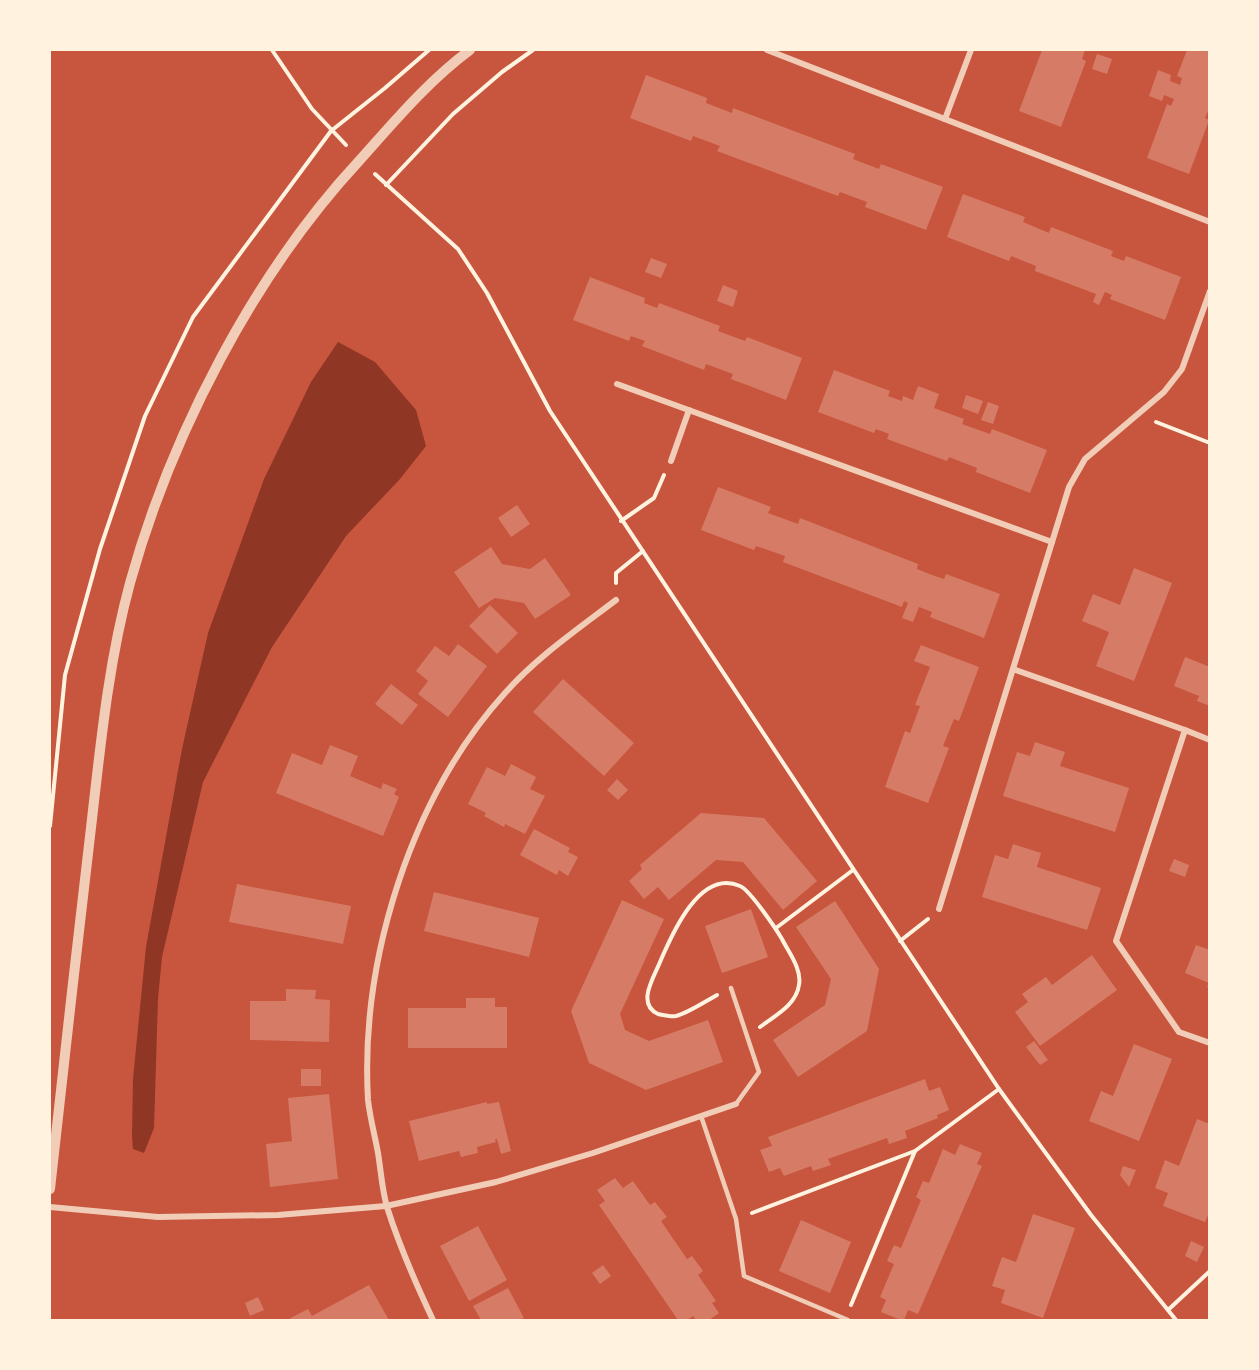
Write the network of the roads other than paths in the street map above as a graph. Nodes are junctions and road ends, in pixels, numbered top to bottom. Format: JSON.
{"nodes":[{"id":1,"x":470,"y":50,"type":"edge"},
{"id":2,"x":767,"y":50,"type":"edge"},
{"id":3,"x":971,"y":50,"type":"edge"},
{"id":4,"x":945,"y":119,"type":"junction"},
{"id":5,"x":1209,"y":222,"type":"edge"},
{"id":6,"x":1209,"y":291,"type":"edge"},
{"id":7,"x":617,"y":384,"type":"dead end"},
{"id":8,"x":689,"y":410,"type":"junction"},
{"id":9,"x":670,"y":461,"type":"road end"},
{"id":10,"x":1052,"y":542,"type":"junction"},
{"id":11,"x":616,"y":600,"type":"road end"},
{"id":12,"x":1013,"y":669,"type":"junction"},
{"id":13,"x":1185,"y":730,"type":"junction"},
{"id":14,"x":1209,"y":740,"type":"edge"},
{"id":15,"x":939,"y":909,"type":"road end"},
{"id":16,"x":731,"y":988,"type":"road end"},
{"id":17,"x":1209,"y":1043,"type":"edge"},
{"id":18,"x":736,"y":1104,"type":"joint"},
{"id":19,"x":700,"y":1116,"type":"junction"},
{"id":20,"x":50,"y":1188,"type":"edge"},
{"id":21,"x":387,"y":1206,"type":"junction"},
{"id":22,"x":50,"y":1207,"type":"edge"},
{"id":23,"x":433,"y":1320,"type":"edge"},
{"id":24,"x":847,"y":1320,"type":"edge"}],
"edges":[{"from":1,"to":20,"type":"street"},
{"from":2,"to":4,"type":"street"},
{"from":3,"to":4,"type":"street"},
{"from":4,"to":5,"type":"street"},
{"from":6,"to":10,"type":"street"},
{"from":7,"to":8,"type":"street"},
{"from":8,"to":9,"type":"street"},
{"from":8,"to":10,"type":"street"},
{"from":10,"to":12,"type":"street"},
{"from":11,"to":21,"type":"street"},
{"from":12,"to":13,"type":"street"},
{"from":12,"to":15,"type":"street"},
{"from":13,"to":14,"type":"street"},
{"from":13,"to":17,"type":"street"},
{"from":16,"to":18,"type":"lane"},
{"from":18,"to":19,"type":"street"},
{"from":19,"to":21,"type":"street"},
{"from":19,"to":24,"type":"lane"},
{"from":21,"to":22,"type":"street"},
{"from":21,"to":23,"type":"street"}]}
